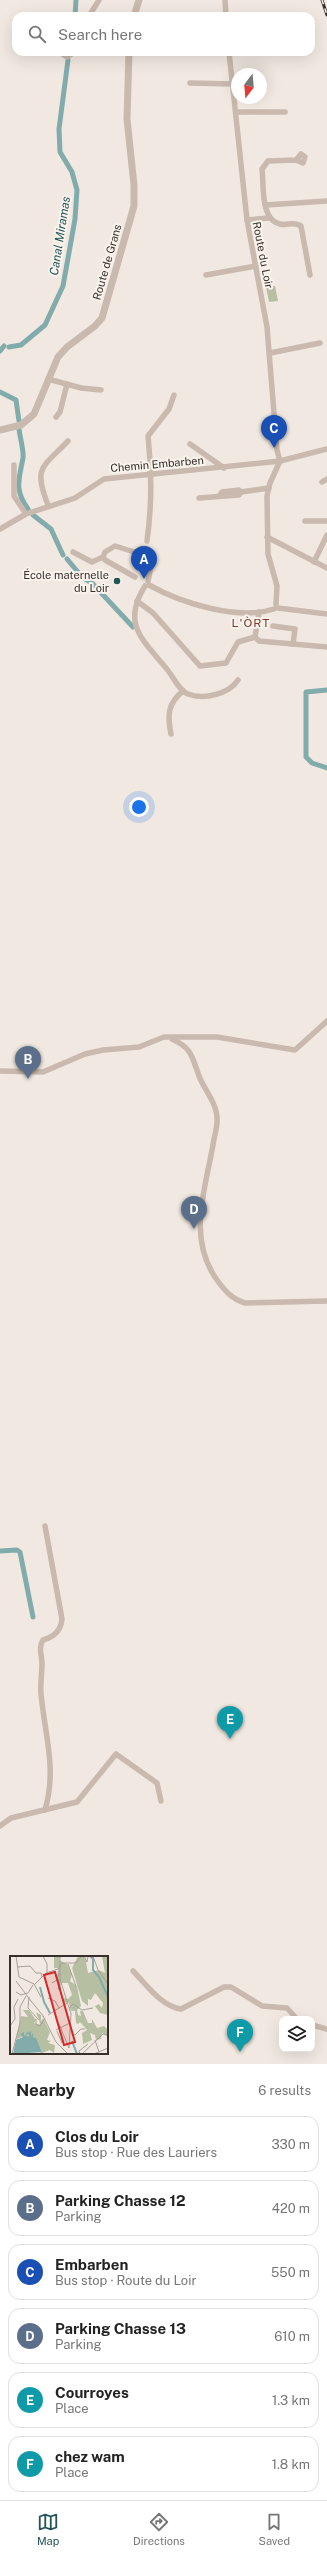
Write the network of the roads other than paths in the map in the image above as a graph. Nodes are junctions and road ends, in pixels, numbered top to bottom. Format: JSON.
{"nodes":[{"id":1,"x":99,"y":0,"type":"edge"},
{"id":2,"x":139,"y":0,"type":"edge"},
{"id":3,"x":225,"y":0,"type":"edge"},
{"id":4,"x":92,"y":12,"type":"edge"},
{"id":5,"x":135,"y":12,"type":"edge"},
{"id":6,"x":226,"y":12,"type":"edge"},
{"id":7,"x":129,"y":56,"type":"edge"},
{"id":8,"x":229,"y":56,"type":"edge"},
{"id":9,"x":231,"y":73,"type":"edge"},
{"id":10,"x":190,"y":83,"type":"dead end"},
{"id":11,"x":231,"y":84,"type":"edge"},
{"id":12,"x":235,"y":104,"type":"edge"},
{"id":13,"x":236,"y":112,"type":"junction"},
{"id":14,"x":286,"y":112,"type":"dead end"},
{"id":15,"x":296,"y":160,"type":"dead end"},
{"id":16,"x":327,"y":202,"type":"edge"},
{"id":17,"x":266,"y":205,"type":"junction"},
{"id":18,"x":270,"y":218,"type":"junction"},
{"id":19,"x":246,"y":220,"type":"junction"},
{"id":20,"x":256,"y":266,"type":"junction"},
{"id":21,"x":206,"y":275,"type":"dead end"},
{"id":22,"x":310,"y":275,"type":"dead end"},
{"id":23,"x":320,"y":343,"type":"dead end"},
{"id":24,"x":270,"y":353,"type":"junction"},
{"id":25,"x":48,"y":379,"type":"junction"},
{"id":26,"x":67,"y":384,"type":"junction"},
{"id":27,"x":101,"y":390,"type":"dead end"},
{"id":28,"x":174,"y":395,"type":"dead end"},
{"id":29,"x":56,"y":417,"type":"dead end"},
{"id":30,"x":0,"y":430,"type":"edge"},
{"id":31,"x":68,"y":441,"type":"dead end"},
{"id":32,"x":190,"y":444,"type":"dead end"},
{"id":33,"x":327,"y":449,"type":"edge"},
{"id":34,"x":280,"y":461,"type":"junction"},
{"id":35,"x":14,"y":465,"type":"dead end"},
{"id":36,"x":224,"y":468,"type":"junction"},
{"id":37,"x":152,"y":475,"type":"junction"},
{"id":38,"x":269,"y":488,"type":"junction"},
{"id":39,"x":199,"y":498,"type":"dead end"},
{"id":40,"x":48,"y":505,"type":"junction"},
{"id":41,"x":26,"y":514,"type":"junction"},
{"id":42,"x":305,"y":521,"type":"dead end"},
{"id":43,"x":327,"y":521,"type":"edge"},
{"id":44,"x":0,"y":529,"type":"edge"},
{"id":45,"x":327,"y":535,"type":"edge"},
{"id":46,"x":267,"y":537,"type":"junction"},
{"id":47,"x":147,"y":541,"type":"dead end"},
{"id":48,"x":73,"y":552,"type":"dead end"},
{"id":49,"x":103,"y":557,"type":"junction"},
{"id":50,"x":314,"y":562,"type":"junction"},
{"id":51,"x":327,"y":568,"type":"edge"},
{"id":52,"x":134,"y":577,"type":"dead end"},
{"id":53,"x":147,"y":584,"type":"junction"},
{"id":54,"x":138,"y":601,"type":"junction"},
{"id":55,"x":276,"y":607,"type":"junction"},
{"id":56,"x":259,"y":612,"type":"junction"},
{"id":57,"x":327,"y":614,"type":"edge"},
{"id":58,"x":273,"y":626,"type":"dead end"},
{"id":59,"x":255,"y":637,"type":"junction"},
{"id":60,"x":293,"y":644,"type":"junction"},
{"id":61,"x":327,"y":647,"type":"edge"},
{"id":62,"x":238,"y":680,"type":"dead end"},
{"id":63,"x":183,"y":692,"type":"junction"},
{"id":64,"x":170,"y":734,"type":"dead end"},
{"id":65,"x":327,"y":1021,"type":"edge"},
{"id":66,"x":172,"y":1039,"type":"junction"},
{"id":67,"x":0,"y":1072,"type":"edge"},
{"id":68,"x":327,"y":1301,"type":"edge"},
{"id":69,"x":45,"y":1526,"type":"dead end"},
{"id":70,"x":161,"y":1801,"type":"dead end"},
{"id":71,"x":44,"y":1810,"type":"junction"},
{"id":72,"x":0,"y":1826,"type":"edge"},
{"id":73,"x":133,"y":1971,"type":"dead end"},
{"id":74,"x":294,"y":2016,"type":"edge"},
{"id":75,"x":315,"y":2026,"type":"edge"},
{"id":76,"x":327,"y":2029,"type":"edge"}],
"edges":[{"from":1,"to":4,"type":"street"},
{"from":2,"to":5,"type":"street"},
{"from":3,"to":6,"type":"street"},
{"from":7,"to":25,"type":"street","name":"Route de Grans"},
{"from":8,"to":9,"type":"street","name":"Route du Loir"},
{"from":10,"to":11,"type":"street"},
{"from":12,"to":13,"type":"street","name":"Route du Loir"},
{"from":13,"to":14,"type":"street"},
{"from":13,"to":19,"type":"street","name":"Route du Loir"},
{"from":15,"to":17,"type":"street"},
{"from":16,"to":17,"type":"street"},
{"from":17,"to":18,"type":"street"},
{"from":18,"to":19,"type":"street"},
{"from":18,"to":22,"type":"street"},
{"from":19,"to":20,"type":"street","name":"Route du Loir"},
{"from":20,"to":21,"type":"street"},
{"from":20,"to":24,"type":"street","name":"Route du Loir"},
{"from":23,"to":24,"type":"street"},
{"from":24,"to":34,"type":"street","name":"Route du Loir"},
{"from":25,"to":26,"type":"street"},
{"from":25,"to":30,"type":"street","name":"Route de Grans"},
{"from":26,"to":27,"type":"street"},
{"from":26,"to":29,"type":"street"},
{"from":28,"to":37,"type":"street"},
{"from":31,"to":40,"type":"street"},
{"from":32,"to":36,"type":"street"},
{"from":33,"to":34,"type":"street","name":"Chemin Embarben"},
{"from":34,"to":36,"type":"street","name":"Chemin Embarben"},
{"from":34,"to":38,"type":"street"},
{"from":35,"to":41,"type":"street"},
{"from":36,"to":37,"type":"street","name":"Chemin Embarben"},
{"from":37,"to":40,"type":"street","name":"Chemin Embarben"},
{"from":37,"to":47,"type":"street"},
{"from":38,"to":39,"type":"street"},
{"from":38,"to":46,"type":"street"},
{"from":40,"to":41,"type":"street","name":"Chemin Embarben"},
{"from":41,"to":44,"type":"street","name":"Chemin Embarben"},
{"from":42,"to":43,"type":"street"},
{"from":45,"to":50,"type":"street"},
{"from":46,"to":50,"type":"street"},
{"from":46,"to":55,"type":"street"},
{"from":48,"to":49,"type":"street"},
{"from":49,"to":52,"type":"street"},
{"from":49,"to":53,"type":"street"},
{"from":50,"to":51,"type":"street"},
{"from":53,"to":54,"type":"street"},
{"from":53,"to":56,"type":"street"},
{"from":54,"to":59,"type":"street"},
{"from":54,"to":63,"type":"street"},
{"from":55,"to":56,"type":"street"},
{"from":55,"to":57,"type":"street"},
{"from":56,"to":59,"type":"street"},
{"from":58,"to":60,"type":"street"},
{"from":59,"to":60,"type":"street"},
{"from":60,"to":61,"type":"street"},
{"from":62,"to":63,"type":"street"},
{"from":63,"to":64,"type":"street"},
{"from":65,"to":66,"type":"street"},
{"from":66,"to":67,"type":"street"},
{"from":66,"to":68,"type":"street"},
{"from":69,"to":71,"type":"street"},
{"from":70,"to":71,"type":"street"},
{"from":71,"to":72,"type":"street"},
{"from":73,"to":74,"type":"street"},
{"from":75,"to":76,"type":"street"}]}
